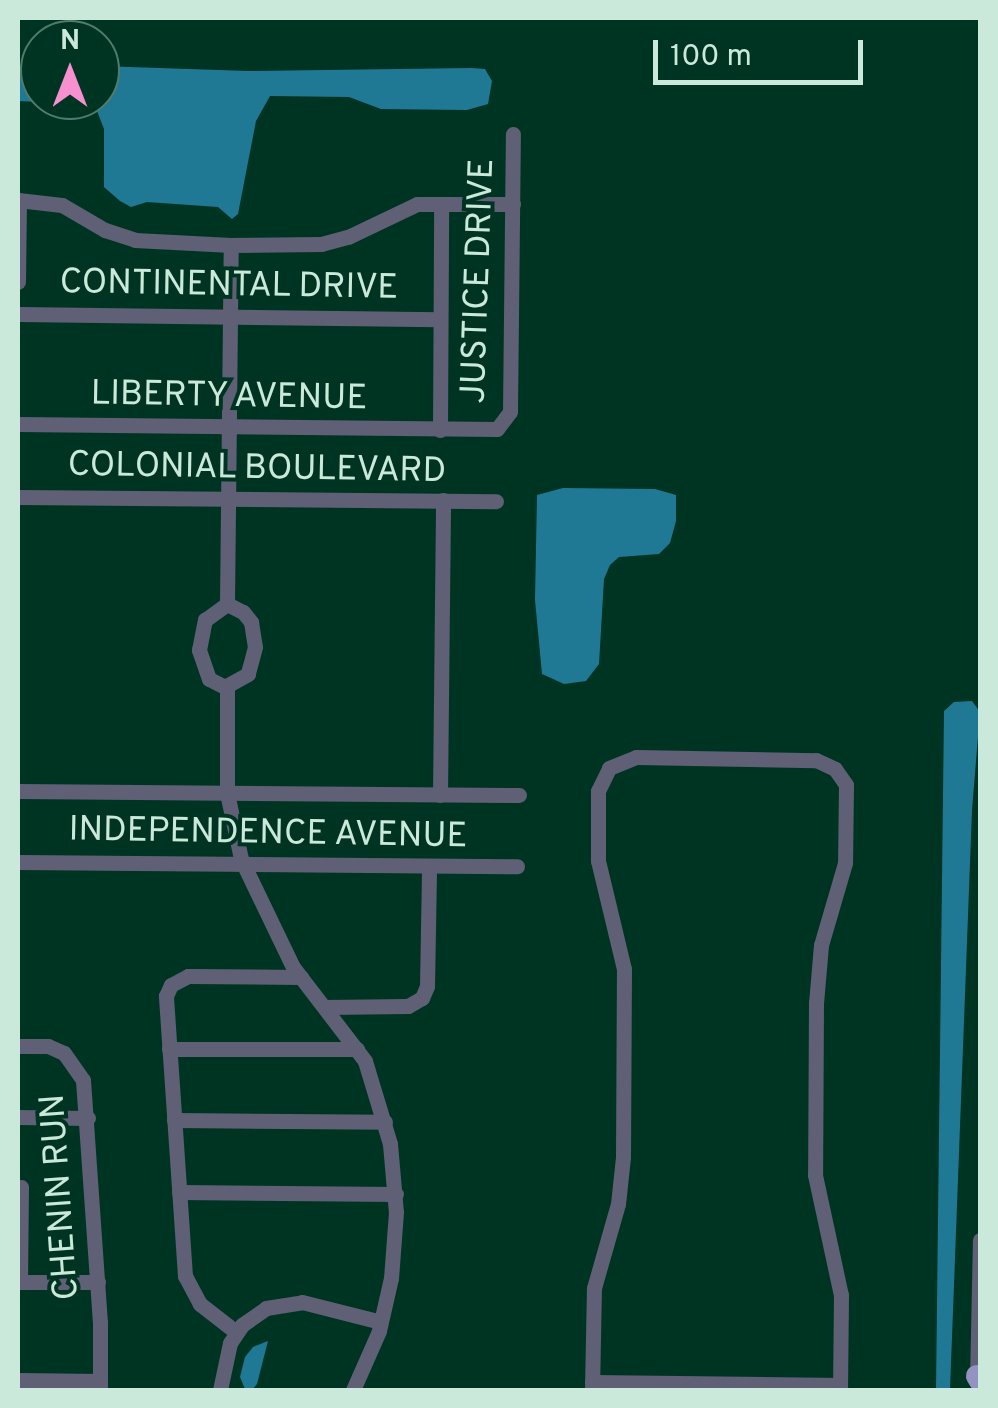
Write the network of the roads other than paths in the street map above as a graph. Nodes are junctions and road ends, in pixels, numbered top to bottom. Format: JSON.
{"nodes":[{"id":1,"x":513,"y":134,"type":"dead end"},
{"id":2,"x":18,"y":200,"type":"edge"},
{"id":3,"x":441,"y":204,"type":"junction"},
{"id":4,"x":512,"y":204,"type":"junction"},
{"id":5,"x":231,"y":244,"type":"junction"},
{"id":6,"x":18,"y":282,"type":"edge"},
{"id":7,"x":18,"y":314,"type":"edge"},
{"id":8,"x":230,"y":316,"type":"junction"},
{"id":9,"x":440,"y":319,"type":"junction"},
{"id":10,"x":18,"y":424,"type":"edge"},
{"id":11,"x":230,"y":427,"type":"junction"},
{"id":12,"x":440,"y":430,"type":"junction"},
{"id":13,"x":18,"y":497,"type":"edge"},
{"id":14,"x":229,"y":498,"type":"junction"},
{"id":15,"x":443,"y":500,"type":"junction"},
{"id":16,"x":496,"y":501,"type":"dead end"},
{"id":17,"x":228,"y":604,"type":"junction"},
{"id":18,"x":228,"y":687,"type":"junction"},
{"id":19,"x":18,"y":791,"type":"edge"},
{"id":20,"x":226,"y":793,"type":"junction"},
{"id":21,"x":440,"y":795,"type":"junction"},
{"id":22,"x":518,"y":796,"type":"dead end"},
{"id":23,"x":18,"y":862,"type":"edge"},
{"id":24,"x":243,"y":864,"type":"junction"},
{"id":25,"x":428,"y":866,"type":"junction"},
{"id":26,"x":517,"y":866,"type":"dead end"},
{"id":27,"x":301,"y":978,"type":"junction"},
{"id":28,"x":324,"y":1006,"type":"junction"},
{"id":29,"x":18,"y":1046,"type":"edge"},
{"id":30,"x":169,"y":1049,"type":"junction"},
{"id":31,"x":357,"y":1050,"type":"junction"},
{"id":32,"x":18,"y":1117,"type":"edge"},
{"id":33,"x":88,"y":1118,"type":"junction"},
{"id":34,"x":174,"y":1120,"type":"junction"},
{"id":35,"x":385,"y":1122,"type":"junction"},
{"id":36,"x":20,"y":1187,"type":"dead end"},
{"id":37,"x":178,"y":1192,"type":"junction"},
{"id":38,"x":396,"y":1194,"type":"junction"},
{"id":39,"x":980,"y":1240,"type":"edge"},
{"id":40,"x":98,"y":1282,"type":"junction"},
{"id":41,"x":381,"y":1322,"type":"junction"},
{"id":42,"x":236,"y":1332,"type":"junction"},
{"id":43,"x":18,"y":1380,"type":"edge"},
{"id":44,"x":978,"y":1383,"type":"edge"},
{"id":45,"x":100,"y":1386,"type":"edge"},
{"id":46,"x":592,"y":1386,"type":"edge"},
{"id":47,"x":840,"y":1388,"type":"edge"},
{"id":48,"x":220,"y":1390,"type":"edge"},
{"id":49,"x":354,"y":1390,"type":"edge"}],
"edges":[{"from":1,"to":4,"type":"street","name":"JUSTICE DRIVE"},
{"from":2,"to":5,"type":"street"},
{"from":2,"to":6,"type":"street"},
{"from":3,"to":4,"type":"street"},
{"from":3,"to":5,"type":"street"},
{"from":3,"to":9,"type":"street"},
{"from":4,"to":12,"type":"street","name":"JUSTICE DRIVE"},
{"from":5,"to":8,"type":"street"},
{"from":7,"to":8,"type":"street","name":"CONTINENTAL DRIVE"},
{"from":8,"to":9,"type":"street","name":"CONTINENTAL DRIVE"},
{"from":8,"to":11,"type":"street"},
{"from":9,"to":12,"type":"street"},
{"from":10,"to":11,"type":"street","name":"LIBERTY AVENUE"},
{"from":11,"to":12,"type":"street","name":"LIBERTY AVENUE"},
{"from":11,"to":14,"type":"street"},
{"from":13,"to":14,"type":"street","name":"COLONIAL BOULEVARD"},
{"from":14,"to":15,"type":"street","name":"COLONIAL BOULEVARD"},
{"from":14,"to":17,"type":"street"},
{"from":15,"to":16,"type":"street","name":"COLONIAL BOULEVARD"},
{"from":15,"to":21,"type":"street"},
{"from":17,"to":18,"type":"street"},
{"from":17,"to":18,"type":"street"},
{"from":18,"to":20,"type":"street"},
{"from":19,"to":20,"type":"street"},
{"from":20,"to":21,"type":"street"},
{"from":20,"to":24,"type":"street"},
{"from":21,"to":22,"type":"street"},
{"from":23,"to":24,"type":"street","name":"INDEPENDENCE AVENUE"},
{"from":24,"to":25,"type":"street","name":"INDEPENDENCE AVENUE"},
{"from":24,"to":27,"type":"street"},
{"from":25,"to":26,"type":"street","name":"INDEPENDENCE AVENUE"},
{"from":25,"to":28,"type":"street"},
{"from":27,"to":28,"type":"street"},
{"from":27,"to":30,"type":"street"},
{"from":28,"to":31,"type":"street"},
{"from":29,"to":33,"type":"street","name":"CHENIN RUN"},
{"from":30,"to":31,"type":"street"},
{"from":30,"to":34,"type":"street"},
{"from":31,"to":35,"type":"street"},
{"from":32,"to":33,"type":"street"},
{"from":33,"to":40,"type":"street","name":"CHENIN RUN"},
{"from":34,"to":35,"type":"street"},
{"from":34,"to":37,"type":"street"},
{"from":35,"to":38,"type":"street"},
{"from":36,"to":40,"type":"street"},
{"from":37,"to":38,"type":"street"},
{"from":37,"to":42,"type":"street"},
{"from":38,"to":41,"type":"street"},
{"from":39,"to":44,"type":"street"},
{"from":40,"to":45,"type":"street","name":"CHENIN RUN"},
{"from":41,"to":42,"type":"street"},
{"from":41,"to":49,"type":"street"},
{"from":42,"to":48,"type":"street"},
{"from":43,"to":45,"type":"street"},
{"from":46,"to":47,"type":"street"},
{"from":46,"to":47,"type":"street"}]}
